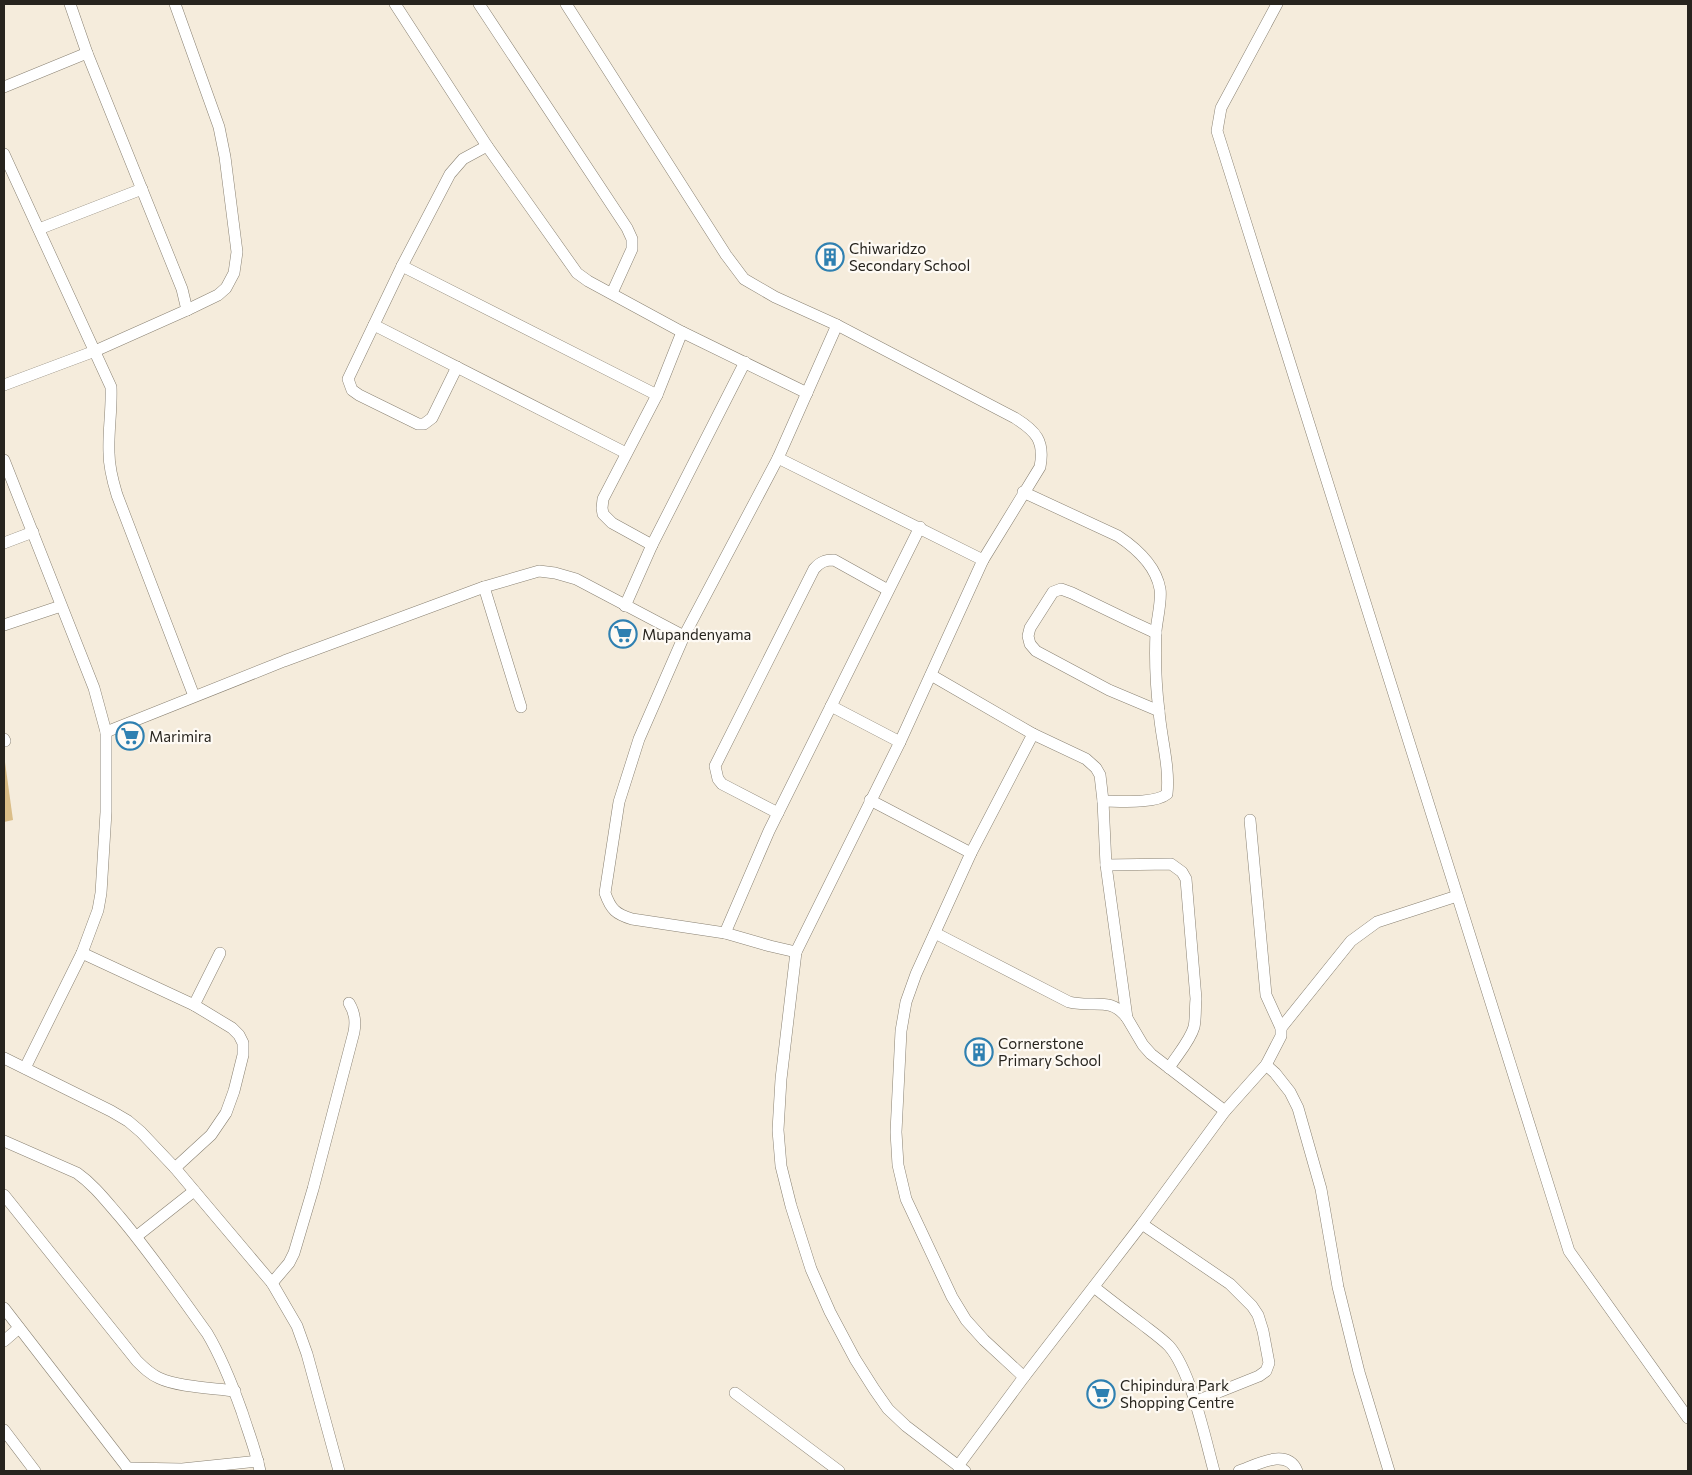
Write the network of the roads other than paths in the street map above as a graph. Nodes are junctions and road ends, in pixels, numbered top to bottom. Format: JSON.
{"nodes":[{"id":1,"x":70,"y":4,"type":"edge"},
{"id":2,"x":175,"y":4,"type":"edge"},
{"id":3,"x":395,"y":4,"type":"edge"},
{"id":4,"x":478,"y":4,"type":"edge"},
{"id":5,"x":566,"y":4,"type":"edge"},
{"id":6,"x":1277,"y":4,"type":"edge"},
{"id":7,"x":86,"y":52,"type":"junction"},
{"id":8,"x":4,"y":87,"type":"edge"},
{"id":9,"x":487,"y":146,"type":"junction"},
{"id":10,"x":4,"y":154,"type":"edge"},
{"id":11,"x":142,"y":189,"type":"junction"},
{"id":12,"x":39,"y":229,"type":"junction"},
{"id":13,"x":402,"y":266,"type":"junction"},
{"id":14,"x":612,"y":293,"type":"junction"},
{"id":15,"x":187,"y":310,"type":"junction"},
{"id":16,"x":374,"y":325,"type":"junction"},
{"id":17,"x":837,"y":325,"type":"junction"},
{"id":18,"x":682,"y":332,"type":"junction"},
{"id":19,"x":95,"y":351,"type":"junction"},
{"id":20,"x":745,"y":362,"type":"junction"},
{"id":21,"x":457,"y":367,"type":"junction"},
{"id":22,"x":4,"y":385,"type":"edge"},
{"id":23,"x":807,"y":393,"type":"junction"},
{"id":24,"x":657,"y":394,"type":"junction"},
{"id":25,"x":626,"y":453,"type":"junction"},
{"id":26,"x":778,"y":458,"type":"junction"},
{"id":27,"x":4,"y":460,"type":"edge"},
{"id":28,"x":1024,"y":492,"type":"junction"},
{"id":29,"x":920,"y":528,"type":"junction"},
{"id":30,"x":33,"y":532,"type":"junction"},
{"id":31,"x":4,"y":543,"type":"edge"},
{"id":32,"x":652,"y":545,"type":"junction"},
{"id":33,"x":983,"y":560,"type":"junction"},
{"id":34,"x":484,"y":587,"type":"junction"},
{"id":35,"x":888,"y":590,"type":"junction"},
{"id":36,"x":61,"y":606,"type":"junction"},
{"id":37,"x":625,"y":606,"type":"junction"},
{"id":38,"x":4,"y":625,"type":"edge"},
{"id":39,"x":1156,"y":632,"type":"junction"},
{"id":40,"x":684,"y":636,"type":"junction"},
{"id":41,"x":931,"y":675,"type":"junction"},
{"id":42,"x":194,"y":696,"type":"junction"},
{"id":43,"x":831,"y":706,"type":"junction"},
{"id":44,"x":521,"y":707,"type":"dead end"},
{"id":45,"x":1158,"y":710,"type":"junction"},
{"id":46,"x":106,"y":732,"type":"junction"},
{"id":47,"x":1033,"y":734,"type":"junction"},
{"id":48,"x":900,"y":742,"type":"junction"},
{"id":49,"x":870,"y":800,"type":"junction"},
{"id":50,"x":1103,"y":801,"type":"junction"},
{"id":51,"x":778,"y":813,"type":"junction"},
{"id":52,"x":1250,"y":820,"type":"dead end"},
{"id":53,"x":971,"y":853,"type":"junction"},
{"id":54,"x":1106,"y":865,"type":"junction"},
{"id":55,"x":1457,"y":896,"type":"junction"},
{"id":56,"x":726,"y":933,"type":"junction"},
{"id":57,"x":935,"y":933,"type":"junction"},
{"id":58,"x":796,"y":952,"type":"junction"},
{"id":59,"x":82,"y":953,"type":"junction"},
{"id":60,"x":220,"y":953,"type":"dead end"},
{"id":61,"x":349,"y":1003,"type":"dead end"},
{"id":62,"x":194,"y":1005,"type":"junction"},
{"id":63,"x":1127,"y":1018,"type":"junction"},
{"id":64,"x":1281,"y":1028,"type":"junction"},
{"id":65,"x":4,"y":1058,"type":"edge"},
{"id":66,"x":1266,"y":1065,"type":"junction"},
{"id":67,"x":25,"y":1068,"type":"junction"},
{"id":68,"x":1169,"y":1068,"type":"junction"},
{"id":69,"x":1225,"y":1111,"type":"junction"},
{"id":70,"x":4,"y":1141,"type":"edge"},
{"id":71,"x":175,"y":1168,"type":"junction"},
{"id":72,"x":194,"y":1191,"type":"junction"},
{"id":73,"x":4,"y":1195,"type":"edge"},
{"id":74,"x":1142,"y":1224,"type":"junction"},
{"id":75,"x":137,"y":1236,"type":"junction"},
{"id":76,"x":272,"y":1283,"type":"junction"},
{"id":77,"x":1094,"y":1287,"type":"junction"},
{"id":78,"x":4,"y":1308,"type":"edge"},
{"id":79,"x":20,"y":1328,"type":"junction"},
{"id":80,"x":4,"y":1341,"type":"edge"},
{"id":81,"x":1024,"y":1377,"type":"junction"},
{"id":82,"x":234,"y":1391,"type":"junction"},
{"id":83,"x":735,"y":1393,"type":"dead end"},
{"id":84,"x":1194,"y":1402,"type":"junction"},
{"id":85,"x":1688,"y":1418,"type":"edge"},
{"id":86,"x":4,"y":1430,"type":"edge"},
{"id":87,"x":259,"y":1466,"type":"edge"},
{"id":88,"x":129,"y":1469,"type":"edge"},
{"id":89,"x":962,"y":1469,"type":"edge"},
{"id":90,"x":35,"y":1471,"type":"edge"},
{"id":91,"x":338,"y":1471,"type":"edge"},
{"id":92,"x":839,"y":1471,"type":"edge"},
{"id":93,"x":1214,"y":1471,"type":"edge"},
{"id":94,"x":1238,"y":1471,"type":"edge"},
{"id":95,"x":1297,"y":1471,"type":"edge"},
{"id":96,"x":1388,"y":1471,"type":"edge"}],
"edges":[{"from":1,"to":7,"type":"street"},
{"from":2,"to":15,"type":"street"},
{"from":3,"to":9,"type":"street"},
{"from":4,"to":14,"type":"street"},
{"from":5,"to":17,"type":"street"},
{"from":6,"to":55,"type":"street"},
{"from":7,"to":8,"type":"street"},
{"from":7,"to":11,"type":"street"},
{"from":9,"to":13,"type":"street"},
{"from":9,"to":14,"type":"street"},
{"from":10,"to":12,"type":"street"},
{"from":11,"to":12,"type":"street"},
{"from":11,"to":15,"type":"street"},
{"from":12,"to":19,"type":"street"},
{"from":13,"to":16,"type":"street"},
{"from":13,"to":24,"type":"street"},
{"from":14,"to":18,"type":"street"},
{"from":15,"to":19,"type":"street"},
{"from":16,"to":21,"type":"street"},
{"from":16,"to":21,"type":"street"},
{"from":17,"to":23,"type":"street"},
{"from":17,"to":28,"type":"street"},
{"from":18,"to":20,"type":"street"},
{"from":18,"to":24,"type":"street"},
{"from":19,"to":22,"type":"street"},
{"from":19,"to":42,"type":"street"},
{"from":20,"to":23,"type":"street"},
{"from":20,"to":32,"type":"street"},
{"from":21,"to":25,"type":"street"},
{"from":23,"to":26,"type":"street"},
{"from":24,"to":25,"type":"street"},
{"from":25,"to":32,"type":"street"},
{"from":26,"to":29,"type":"street"},
{"from":26,"to":40,"type":"street"},
{"from":27,"to":30,"type":"street"},
{"from":28,"to":33,"type":"street"},
{"from":28,"to":39,"type":"street"},
{"from":29,"to":33,"type":"street"},
{"from":29,"to":35,"type":"street"},
{"from":30,"to":31,"type":"street"},
{"from":30,"to":36,"type":"street"},
{"from":32,"to":37,"type":"street"},
{"from":33,"to":41,"type":"street"},
{"from":34,"to":37,"type":"street"},
{"from":34,"to":42,"type":"street"},
{"from":34,"to":44,"type":"street"},
{"from":35,"to":43,"type":"street"},
{"from":35,"to":51,"type":"street"},
{"from":36,"to":38,"type":"street"},
{"from":36,"to":46,"type":"street"},
{"from":37,"to":40,"type":"street"},
{"from":39,"to":45,"type":"street"},
{"from":39,"to":45,"type":"street"},
{"from":40,"to":56,"type":"street"},
{"from":41,"to":47,"type":"street"},
{"from":41,"to":48,"type":"street"},
{"from":42,"to":46,"type":"street"},
{"from":43,"to":48,"type":"street"},
{"from":43,"to":51,"type":"street"},
{"from":45,"to":50,"type":"street"},
{"from":46,"to":59,"type":"street"},
{"from":47,"to":50,"type":"street"},
{"from":47,"to":53,"type":"street"},
{"from":48,"to":49,"type":"street"},
{"from":49,"to":53,"type":"street"},
{"from":49,"to":58,"type":"street"},
{"from":50,"to":54,"type":"street"},
{"from":51,"to":56,"type":"street"},
{"from":52,"to":64,"type":"street"},
{"from":53,"to":57,"type":"street"},
{"from":54,"to":63,"type":"street"},
{"from":54,"to":68,"type":"street"},
{"from":55,"to":64,"type":"street"},
{"from":55,"to":85,"type":"street"},
{"from":56,"to":58,"type":"street"},
{"from":57,"to":63,"type":"street"},
{"from":57,"to":81,"type":"street"},
{"from":58,"to":89,"type":"street"},
{"from":59,"to":62,"type":"street"},
{"from":59,"to":67,"type":"street"},
{"from":60,"to":62,"type":"street"},
{"from":61,"to":76,"type":"street"},
{"from":62,"to":71,"type":"street"},
{"from":63,"to":68,"type":"street"},
{"from":64,"to":66,"type":"street"},
{"from":65,"to":67,"type":"street"},
{"from":66,"to":69,"type":"street"},
{"from":66,"to":96,"type":"street"},
{"from":67,"to":71,"type":"street"},
{"from":68,"to":69,"type":"street"},
{"from":69,"to":74,"type":"street"},
{"from":70,"to":75,"type":"street"},
{"from":71,"to":72,"type":"street"},
{"from":72,"to":75,"type":"street"},
{"from":72,"to":76,"type":"street"},
{"from":73,"to":82,"type":"street"},
{"from":74,"to":77,"type":"street"},
{"from":74,"to":84,"type":"street"},
{"from":75,"to":82,"type":"street"},
{"from":76,"to":91,"type":"street"},
{"from":77,"to":81,"type":"street"},
{"from":77,"to":84,"type":"street"},
{"from":78,"to":79,"type":"street"},
{"from":79,"to":80,"type":"street"},
{"from":79,"to":88,"type":"street"},
{"from":81,"to":89,"type":"street"},
{"from":82,"to":87,"type":"street"},
{"from":83,"to":92,"type":"street"},
{"from":84,"to":93,"type":"street"},
{"from":86,"to":90,"type":"street"},
{"from":87,"to":88,"type":"street"},
{"from":94,"to":95,"type":"street"}]}
